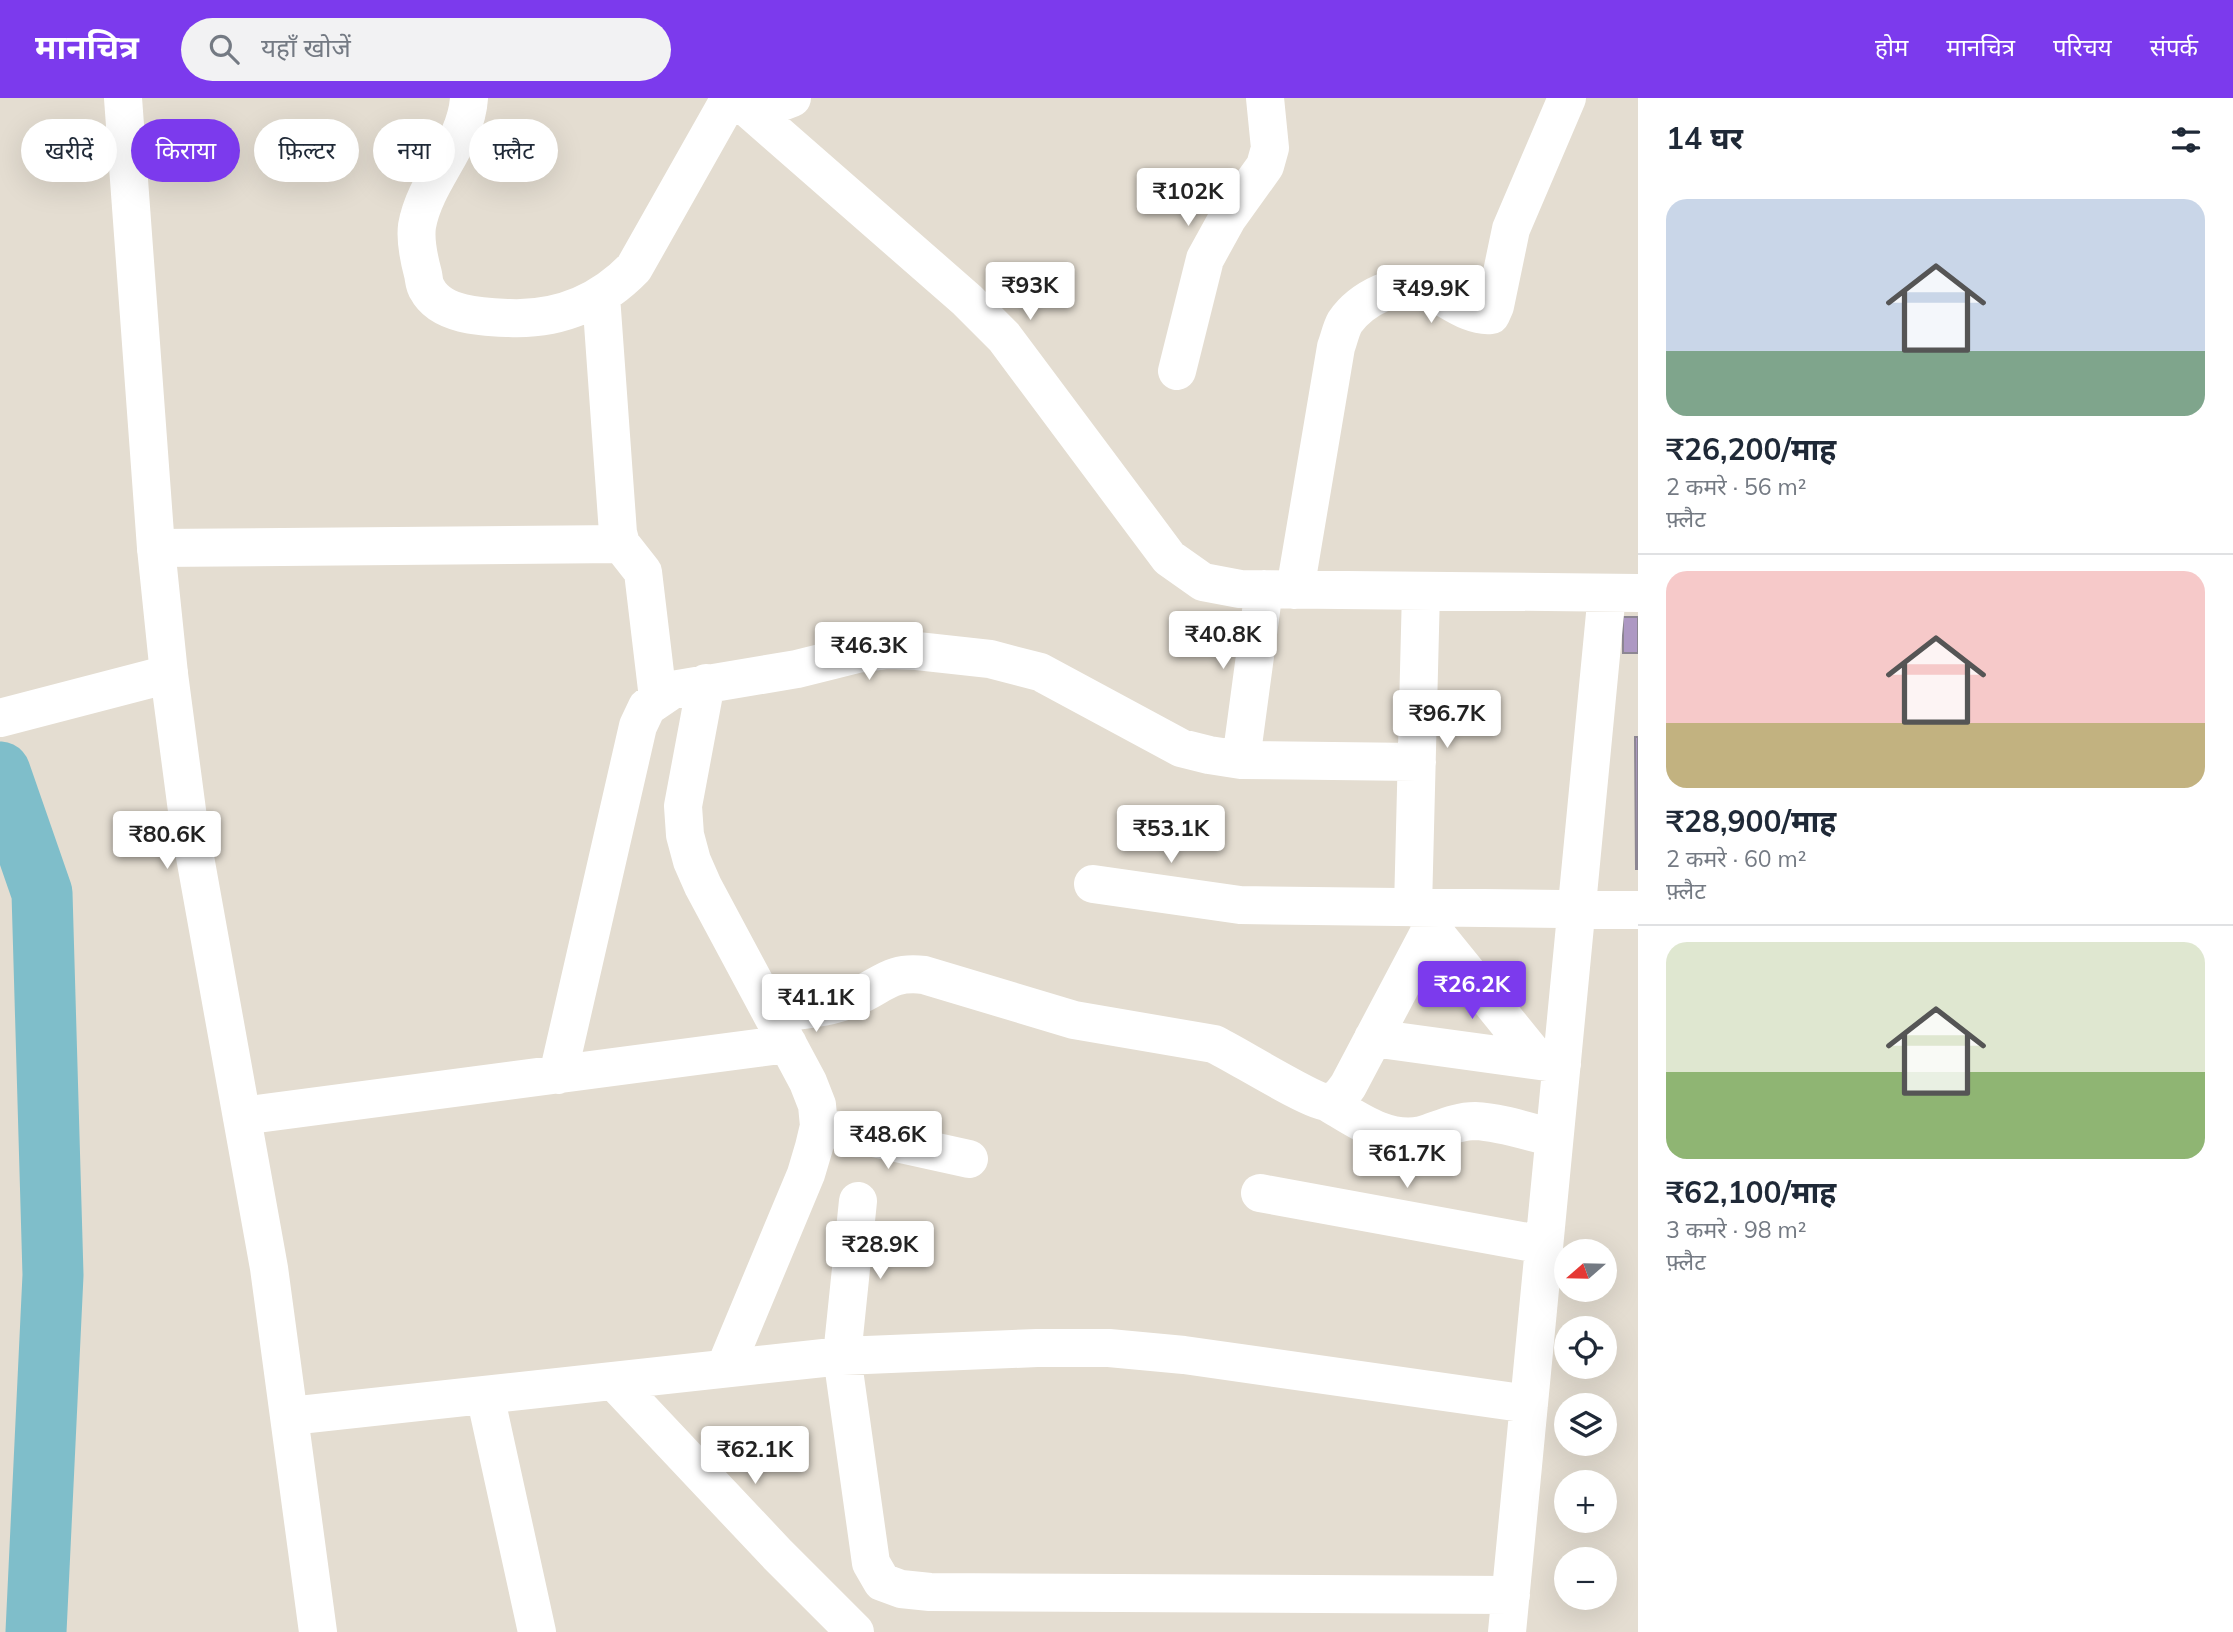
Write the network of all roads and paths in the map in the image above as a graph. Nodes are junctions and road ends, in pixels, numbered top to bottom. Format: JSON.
{"nodes":[{"id":1,"x":122,"y":98,"type":"edge"},
{"id":2,"x":469,"y":98,"type":"edge"},
{"id":3,"x":792,"y":98,"type":"edge"},
{"id":4,"x":1265,"y":98,"type":"edge"},
{"id":5,"x":1567,"y":98,"type":"edge"},
{"id":6,"x":739,"y":103,"type":"edge"},
{"id":7,"x":601,"y":296,"type":"junction"},
{"id":8,"x":1177,"y":371,"type":"dead end"},
{"id":9,"x":621,"y":544,"type":"junction"},
{"id":10,"x":156,"y":548,"type":"junction"},
{"id":11,"x":1279,"y":590,"type":"junction"},
{"id":12,"x":1421,"y":591,"type":"junction"},
{"id":13,"x":1622,"y":593,"type":"edge"},
{"id":14,"x":169,"y":674,"type":"junction"},
{"id":15,"x":706,"y":683,"type":"junction"},
{"id":16,"x":658,"y":698,"type":"junction"},
{"id":17,"x":0,"y":718,"type":"edge"},
{"id":18,"x":1241,"y":760,"type":"junction"},
{"id":19,"x":1417,"y":762,"type":"junction"},
{"id":20,"x":1093,"y":884,"type":"dead end"},
{"id":21,"x":1576,"y":909,"type":"junction"},
{"id":22,"x":1638,"y":910,"type":"edge"},
{"id":23,"x":1429,"y":915,"type":"junction"},
{"id":24,"x":780,"y":1029,"type":"junction"},
{"id":25,"x":1373,"y":1038,"type":"junction"},
{"id":26,"x":1550,"y":1062,"type":"junction"},
{"id":27,"x":558,"y":1074,"type":"junction"},
{"id":28,"x":1327,"y":1102,"type":"junction"},
{"id":29,"x":242,"y":1116,"type":"junction"},
{"id":30,"x":819,"y":1126,"type":"junction"},
{"id":31,"x":1555,"y":1138,"type":"junction"},
{"id":32,"x":969,"y":1159,"type":"dead end"},
{"id":33,"x":1260,"y":1193,"type":"dead end"},
{"id":34,"x":858,"y":1201,"type":"dead end"},
{"id":35,"x":1544,"y":1245,"type":"junction"},
{"id":36,"x":842,"y":1356,"type":"junction"},
{"id":37,"x":725,"y":1368,"type":"junction"},
{"id":38,"x":614,"y":1381,"type":"junction"},
{"id":39,"x":485,"y":1395,"type":"junction"},
{"id":40,"x":1529,"y":1404,"type":"junction"},
{"id":41,"x":290,"y":1416,"type":"junction"},
{"id":42,"x":1509,"y":1614,"type":"edge"},
{"id":43,"x":318,"y":1632,"type":"edge"},
{"id":44,"x":537,"y":1632,"type":"edge"},
{"id":45,"x":855,"y":1632,"type":"edge"}],
"edges":[{"from":1,"to":10,"type":"street"},
{"from":2,"to":7,"type":"street"},
{"from":3,"to":6,"type":"street"},
{"from":4,"to":8,"type":"street"},
{"from":5,"to":11,"type":"street"},
{"from":6,"to":7,"type":"street"},
{"from":6,"to":11,"type":"street"},
{"from":7,"to":9,"type":"street"},
{"from":9,"to":10,"type":"street"},
{"from":9,"to":16,"type":"street"},
{"from":10,"to":14,"type":"street"},
{"from":11,"to":12,"type":"street"},
{"from":11,"to":18,"type":"street"},
{"from":12,"to":13,"type":"street"},
{"from":12,"to":19,"type":"street"},
{"from":13,"to":21,"type":"street"},
{"from":14,"to":17,"type":"street"},
{"from":14,"to":29,"type":"street"},
{"from":15,"to":16,"type":"street"},
{"from":15,"to":18,"type":"street"},
{"from":15,"to":24,"type":"street"},
{"from":16,"to":27,"type":"street"},
{"from":18,"to":19,"type":"street"},
{"from":19,"to":23,"type":"street"},
{"from":20,"to":23,"type":"street"},
{"from":21,"to":22,"type":"street"},
{"from":21,"to":23,"type":"street"},
{"from":21,"to":26,"type":"street"},
{"from":23,"to":25,"type":"street"},
{"from":23,"to":26,"type":"street"},
{"from":24,"to":27,"type":"street"},
{"from":24,"to":28,"type":"street"},
{"from":24,"to":30,"type":"street"},
{"from":25,"to":26,"type":"street"},
{"from":25,"to":28,"type":"street"},
{"from":26,"to":31,"type":"street"},
{"from":27,"to":29,"type":"street"},
{"from":28,"to":31,"type":"street"},
{"from":29,"to":41,"type":"street"},
{"from":30,"to":32,"type":"street"},
{"from":30,"to":37,"type":"street"},
{"from":31,"to":35,"type":"street"},
{"from":33,"to":35,"type":"street"},
{"from":34,"to":36,"type":"street"},
{"from":35,"to":40,"type":"street"},
{"from":36,"to":37,"type":"street"},
{"from":36,"to":40,"type":"street"},
{"from":36,"to":42,"type":"street"},
{"from":37,"to":38,"type":"street"},
{"from":38,"to":39,"type":"street"},
{"from":38,"to":45,"type":"street"},
{"from":39,"to":41,"type":"street"},
{"from":39,"to":44,"type":"street"},
{"from":40,"to":42,"type":"street"},
{"from":41,"to":43,"type":"street"}]}
